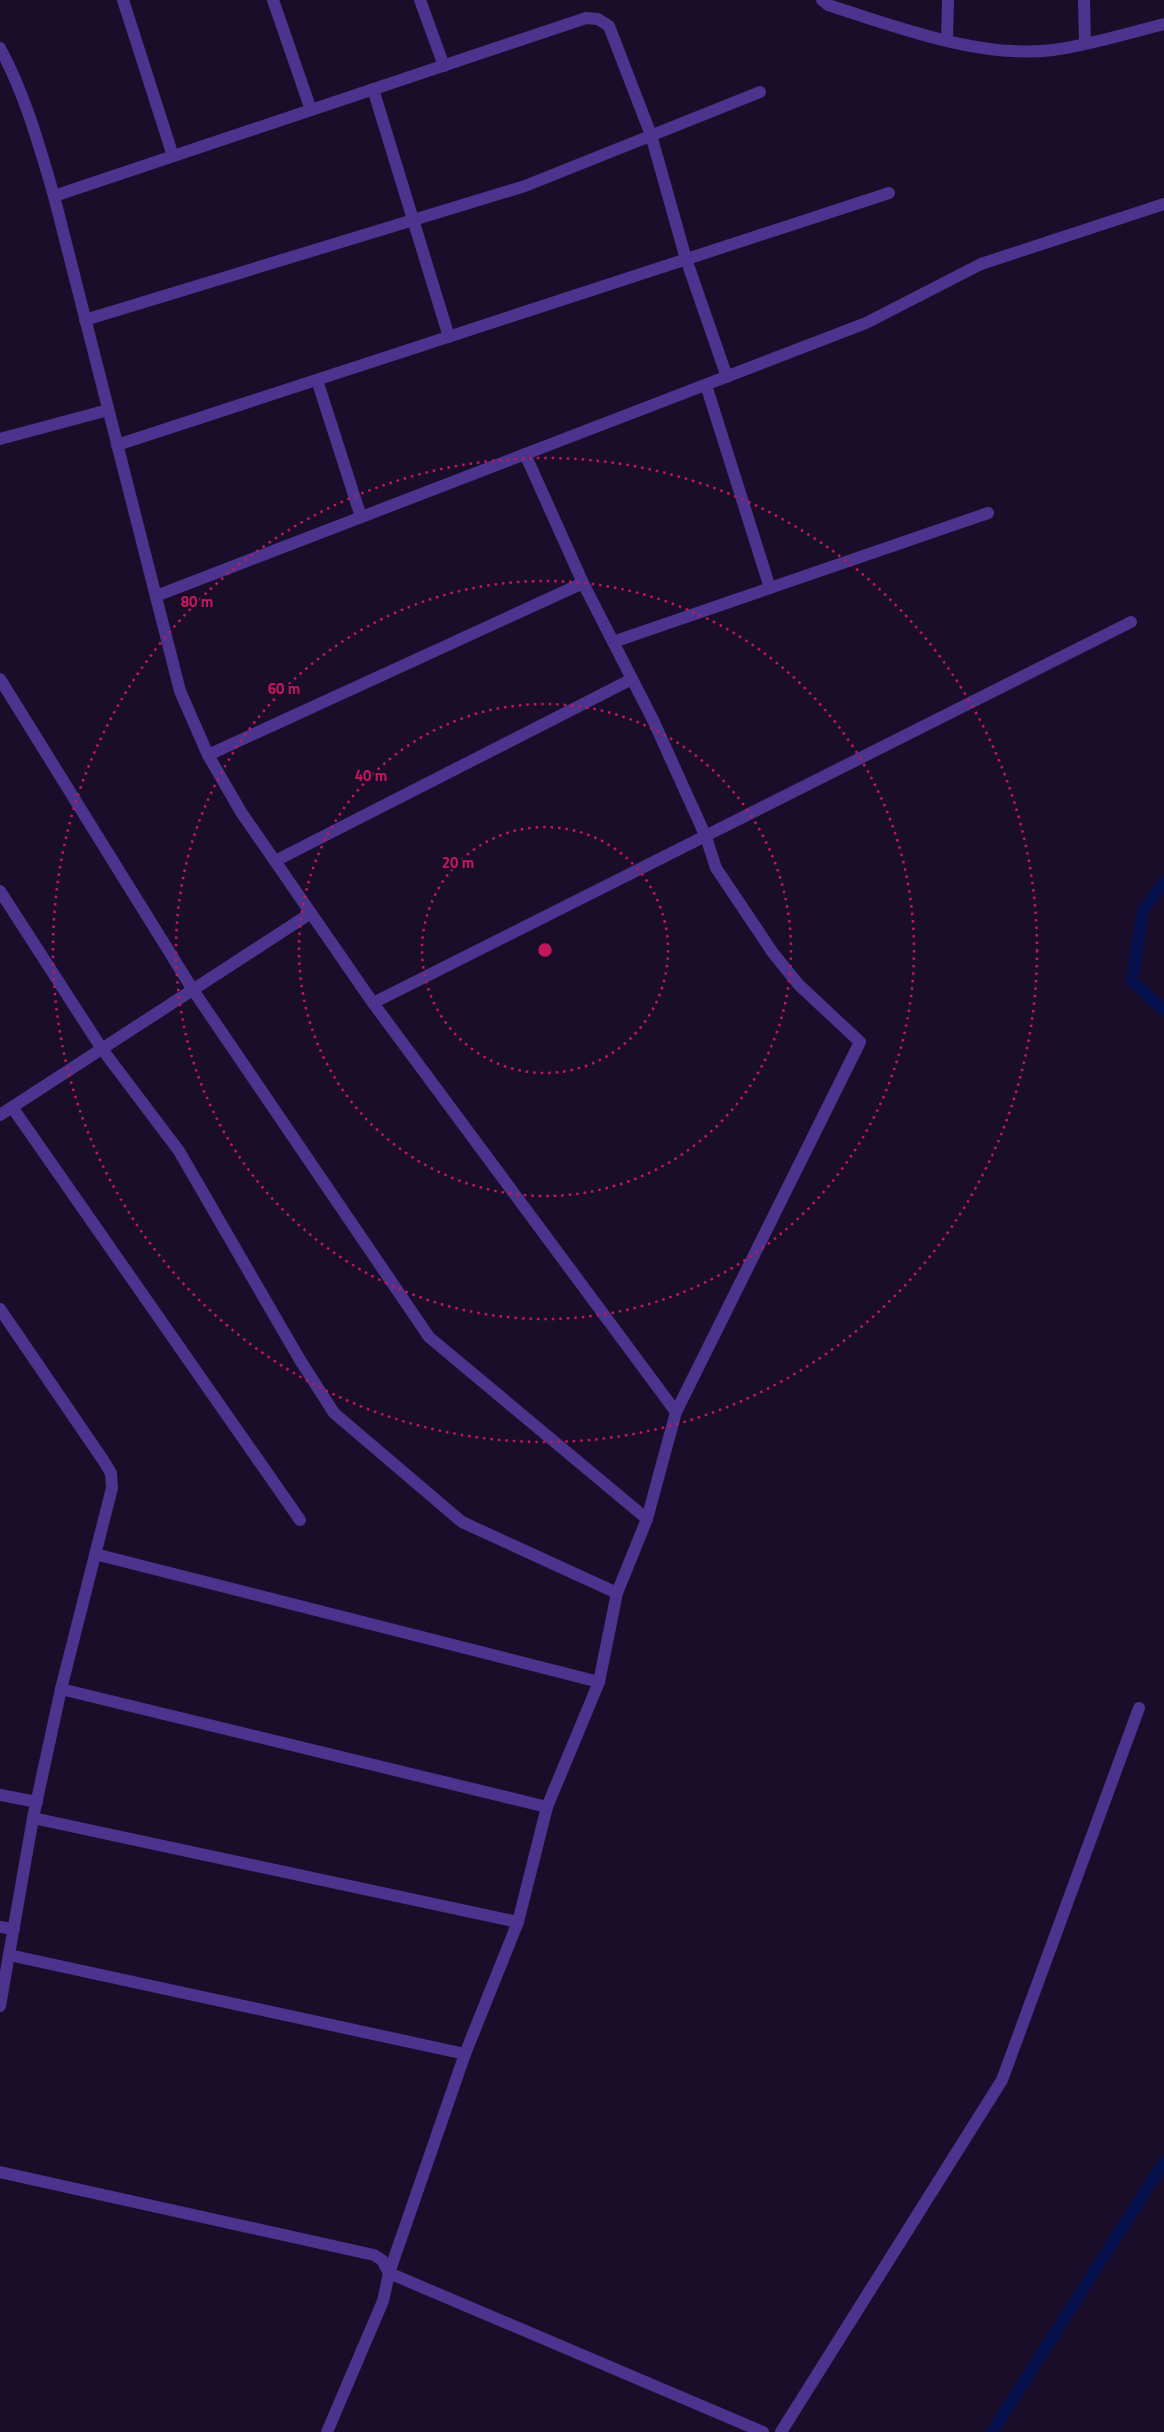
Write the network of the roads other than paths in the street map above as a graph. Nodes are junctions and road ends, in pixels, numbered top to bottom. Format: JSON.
{"nodes":[{"id":1,"x":123,"y":0,"type":"edge"},
{"id":2,"x":273,"y":0,"type":"edge"},
{"id":3,"x":420,"y":0,"type":"edge"},
{"id":4,"x":822,"y":0,"type":"edge"},
{"id":5,"x":948,"y":0,"type":"edge"},
{"id":6,"x":1084,"y":0,"type":"edge"},
{"id":7,"x":1164,"y":24,"type":"edge"},
{"id":8,"x":947,"y":40,"type":"junction"},
{"id":9,"x":1085,"y":42,"type":"junction"},
{"id":10,"x":0,"y":48,"type":"edge"},
{"id":11,"x":444,"y":66,"type":"junction"},
{"id":12,"x":373,"y":89,"type":"junction"},
{"id":13,"x":760,"y":92,"type":"dead end"},
{"id":14,"x":311,"y":110,"type":"junction"},
{"id":15,"x":652,"y":135,"type":"junction"},
{"id":16,"x":173,"y":156,"type":"junction"},
{"id":17,"x":889,"y":193,"type":"dead end"},
{"id":18,"x":54,"y":196,"type":"junction"},
{"id":19,"x":1164,"y":204,"type":"edge"},
{"id":20,"x":414,"y":220,"type":"junction"},
{"id":21,"x":686,"y":259,"type":"junction"},
{"id":22,"x":85,"y":320,"type":"junction"},
{"id":23,"x":450,"y":337,"type":"junction"},
{"id":24,"x":727,"y":377,"type":"junction"},
{"id":25,"x":317,"y":380,"type":"junction"},
{"id":26,"x":706,"y":385,"type":"junction"},
{"id":27,"x":108,"y":410,"type":"junction"},
{"id":28,"x":0,"y":439,"type":"edge"},
{"id":29,"x":117,"y":445,"type":"junction"},
{"id":30,"x":525,"y":454,"type":"junction"},
{"id":31,"x":988,"y":513,"type":"dead end"},
{"id":32,"x":361,"y":517,"type":"junction"},
{"id":33,"x":583,"y":582,"type":"junction"},
{"id":34,"x":770,"y":588,"type":"junction"},
{"id":35,"x":156,"y":596,"type":"junction"},
{"id":36,"x":1131,"y":622,"type":"dead end"},
{"id":37,"x":613,"y":642,"type":"junction"},
{"id":38,"x":0,"y":679,"type":"edge"},
{"id":39,"x":632,"y":679,"type":"junction"},
{"id":40,"x":208,"y":754,"type":"junction"},
{"id":41,"x":706,"y":836,"type":"junction"},
{"id":42,"x":275,"y":861,"type":"junction"},
{"id":43,"x":0,"y":890,"type":"edge"},
{"id":44,"x":311,"y":913,"type":"junction"},
{"id":45,"x":194,"y":990,"type":"junction"},
{"id":46,"x":373,"y":1003,"type":"junction"},
{"id":47,"x":102,"y":1049,"type":"junction"},
{"id":48,"x":4,"y":1110,"type":"edge"},
{"id":49,"x":0,"y":1309,"type":"edge"},
{"id":50,"x":676,"y":1412,"type":"junction"},
{"id":51,"x":647,"y":1519,"type":"junction"},
{"id":52,"x":300,"y":1520,"type":"dead end"},
{"id":53,"x":95,"y":1554,"type":"junction"},
{"id":54,"x":617,"y":1593,"type":"junction"},
{"id":55,"x":599,"y":1682,"type":"junction"},
{"id":56,"x":62,"y":1689,"type":"junction"},
{"id":57,"x":1140,"y":1708,"type":"dead end"},
{"id":58,"x":0,"y":1795,"type":"edge"},
{"id":59,"x":36,"y":1802,"type":"junction"},
{"id":60,"x":547,"y":1807,"type":"junction"},
{"id":61,"x":33,"y":1818,"type":"junction"},
{"id":62,"x":518,"y":1922,"type":"junction"},
{"id":63,"x":0,"y":1926,"type":"edge"},
{"id":64,"x":14,"y":1929,"type":"junction"},
{"id":65,"x":9,"y":1954,"type":"junction"},
{"id":66,"x":0,"y":2006,"type":"edge"},
{"id":67,"x":465,"y":2054,"type":"junction"},
{"id":68,"x":0,"y":2172,"type":"edge"},
{"id":69,"x":389,"y":2273,"type":"junction"},
{"id":70,"x":327,"y":2432,"type":"edge"},
{"id":71,"x":764,"y":2432,"type":"edge"},
{"id":72,"x":781,"y":2432,"type":"edge"}],
"edges":[{"from":1,"to":16,"type":"street"},
{"from":2,"to":14,"type":"street"},
{"from":3,"to":11,"type":"street"},
{"from":4,"to":8,"type":"street"},
{"from":5,"to":8,"type":"street"},
{"from":6,"to":9,"type":"street"},
{"from":7,"to":9,"type":"street"},
{"from":8,"to":9,"type":"street"},
{"from":10,"to":18,"type":"street"},
{"from":11,"to":12,"type":"street"},
{"from":11,"to":15,"type":"street"},
{"from":12,"to":14,"type":"street"},
{"from":12,"to":20,"type":"street"},
{"from":13,"to":15,"type":"street"},
{"from":14,"to":16,"type":"street"},
{"from":15,"to":20,"type":"street"},
{"from":15,"to":21,"type":"street"},
{"from":16,"to":18,"type":"street"},
{"from":17,"to":21,"type":"street"},
{"from":18,"to":22,"type":"street"},
{"from":19,"to":24,"type":"street"},
{"from":20,"to":22,"type":"street"},
{"from":20,"to":23,"type":"street"},
{"from":21,"to":23,"type":"street"},
{"from":21,"to":24,"type":"street"},
{"from":22,"to":27,"type":"street"},
{"from":23,"to":25,"type":"street"},
{"from":24,"to":26,"type":"street"},
{"from":25,"to":29,"type":"street"},
{"from":25,"to":32,"type":"street"},
{"from":26,"to":30,"type":"street"},
{"from":26,"to":34,"type":"street"},
{"from":27,"to":28,"type":"street"},
{"from":27,"to":29,"type":"street"},
{"from":29,"to":35,"type":"street"},
{"from":30,"to":32,"type":"street"},
{"from":30,"to":33,"type":"street"},
{"from":31,"to":34,"type":"street"},
{"from":32,"to":35,"type":"street"},
{"from":33,"to":37,"type":"street"},
{"from":33,"to":40,"type":"street"},
{"from":34,"to":37,"type":"street"},
{"from":35,"to":40,"type":"street"},
{"from":36,"to":41,"type":"street"},
{"from":37,"to":39,"type":"street"},
{"from":38,"to":45,"type":"street"},
{"from":39,"to":41,"type":"street"},
{"from":39,"to":42,"type":"street"},
{"from":40,"to":42,"type":"street"},
{"from":41,"to":46,"type":"street"},
{"from":41,"to":50,"type":"street"},
{"from":42,"to":44,"type":"street"},
{"from":43,"to":47,"type":"street"},
{"from":44,"to":45,"type":"street"},
{"from":44,"to":46,"type":"street"},
{"from":45,"to":47,"type":"street"},
{"from":45,"to":51,"type":"street"},
{"from":46,"to":50,"type":"street"},
{"from":47,"to":48,"type":"street"},
{"from":47,"to":54,"type":"street"},
{"from":48,"to":52,"type":"street"},
{"from":49,"to":53,"type":"street"},
{"from":50,"to":51,"type":"street"},
{"from":51,"to":54,"type":"street"},
{"from":53,"to":55,"type":"street"},
{"from":53,"to":56,"type":"street"},
{"from":54,"to":55,"type":"street"},
{"from":55,"to":60,"type":"street"},
{"from":56,"to":59,"type":"street"},
{"from":56,"to":60,"type":"street"},
{"from":57,"to":72,"type":"street"},
{"from":58,"to":59,"type":"street"},
{"from":59,"to":61,"type":"street"},
{"from":60,"to":62,"type":"street"},
{"from":61,"to":62,"type":"street"},
{"from":61,"to":64,"type":"street"},
{"from":62,"to":67,"type":"street"},
{"from":63,"to":64,"type":"street"},
{"from":64,"to":65,"type":"street"},
{"from":65,"to":66,"type":"street"},
{"from":65,"to":67,"type":"street"},
{"from":67,"to":69,"type":"street"},
{"from":68,"to":69,"type":"street"},
{"from":69,"to":70,"type":"street"},
{"from":69,"to":71,"type":"street"}]}
